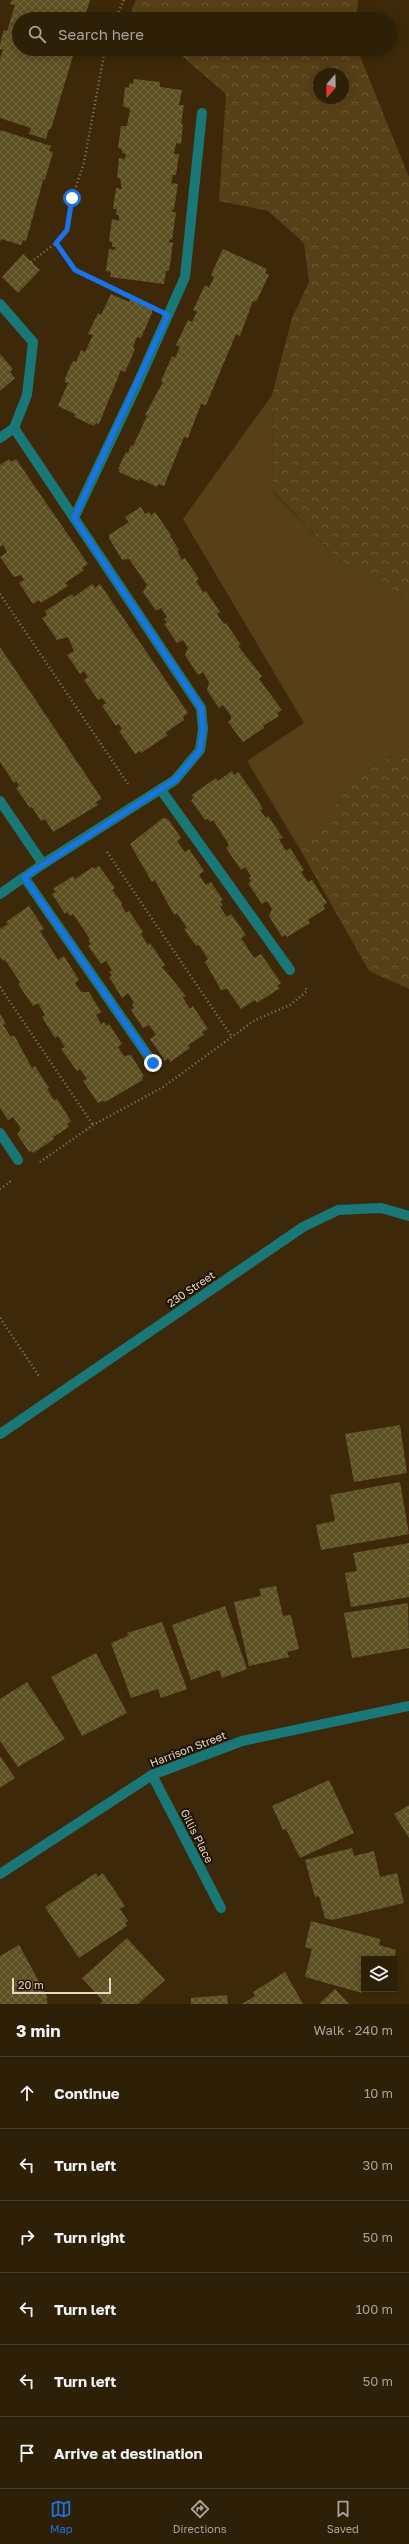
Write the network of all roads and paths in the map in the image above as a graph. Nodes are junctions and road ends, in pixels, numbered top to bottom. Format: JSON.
{"nodes":[{"id":1,"x":124,"y":0,"type":"edge"},
{"id":2,"x":119,"y":12,"type":"edge"},
{"id":3,"x":104,"y":56,"type":"edge"},
{"id":4,"x":202,"y":113,"type":"dead end"},
{"id":5,"x":56,"y":243,"type":"junction"},
{"id":6,"x":31,"y":262,"type":"dead end"},
{"id":7,"x":0,"y":304,"type":"edge"},
{"id":8,"x":168,"y":315,"type":"junction"},
{"id":9,"x":14,"y":428,"type":"junction"},
{"id":10,"x":0,"y":438,"type":"edge"},
{"id":11,"x":74,"y":518,"type":"junction"},
{"id":12,"x":0,"y":594,"type":"edge"},
{"id":13,"x":161,"y":790,"type":"junction"},
{"id":14,"x":0,"y":801,"type":"edge"},
{"id":15,"x":140,"y":803,"type":"junction"},
{"id":16,"x":107,"y":852,"type":"dead end"},
{"id":17,"x":43,"y":864,"type":"junction"},
{"id":18,"x":24,"y":877,"type":"junction"},
{"id":19,"x":0,"y":894,"type":"edge"},
{"id":20,"x":290,"y":970,"type":"dead end"},
{"id":21,"x":0,"y":987,"type":"edge"},
{"id":22,"x":232,"y":1037,"type":"dead end"},
{"id":23,"x":153,"y":1063,"type":"dead end"},
{"id":24,"x":93,"y":1125,"type":"dead end"},
{"id":25,"x":0,"y":1133,"type":"edge"},
{"id":26,"x":18,"y":1160,"type":"dead end"},
{"id":27,"x":409,"y":1216,"type":"edge"},
{"id":28,"x":0,"y":1318,"type":"edge"},
{"id":29,"x":39,"y":1376,"type":"dead end"},
{"id":30,"x":0,"y":1434,"type":"edge"},
{"id":31,"x":409,"y":1706,"type":"edge"},
{"id":32,"x":152,"y":1774,"type":"junction"},
{"id":33,"x":0,"y":1874,"type":"edge"},
{"id":34,"x":221,"y":1908,"type":"dead end"}],
"edges":[{"from":1,"to":2,"type":"path"},
{"from":3,"to":5,"type":"path"},
{"from":4,"to":8,"type":"street"},
{"from":5,"to":6,"type":"path"},
{"from":5,"to":8,"type":"path"},
{"from":7,"to":9,"type":"street"},
{"from":8,"to":11,"type":"street"},
{"from":9,"to":10,"type":"street"},
{"from":9,"to":11,"type":"street"},
{"from":11,"to":13,"type":"street"},
{"from":12,"to":15,"type":"path"},
{"from":13,"to":15,"type":"street"},
{"from":13,"to":20,"type":"street"},
{"from":14,"to":17,"type":"street"},
{"from":15,"to":17,"type":"street"},
{"from":16,"to":22,"type":"path"},
{"from":17,"to":18,"type":"street"},
{"from":18,"to":19,"type":"street"},
{"from":18,"to":23,"type":"street"},
{"from":21,"to":24,"type":"path"},
{"from":25,"to":26,"type":"street"},
{"from":27,"to":30,"type":"street","name":"230 Street"},
{"from":28,"to":29,"type":"path"},
{"from":31,"to":32,"type":"street","name":"Harrison Street"},
{"from":32,"to":33,"type":"street","name":"Harrison Street"},
{"from":32,"to":34,"type":"street","name":"Gillis Place"}]}
